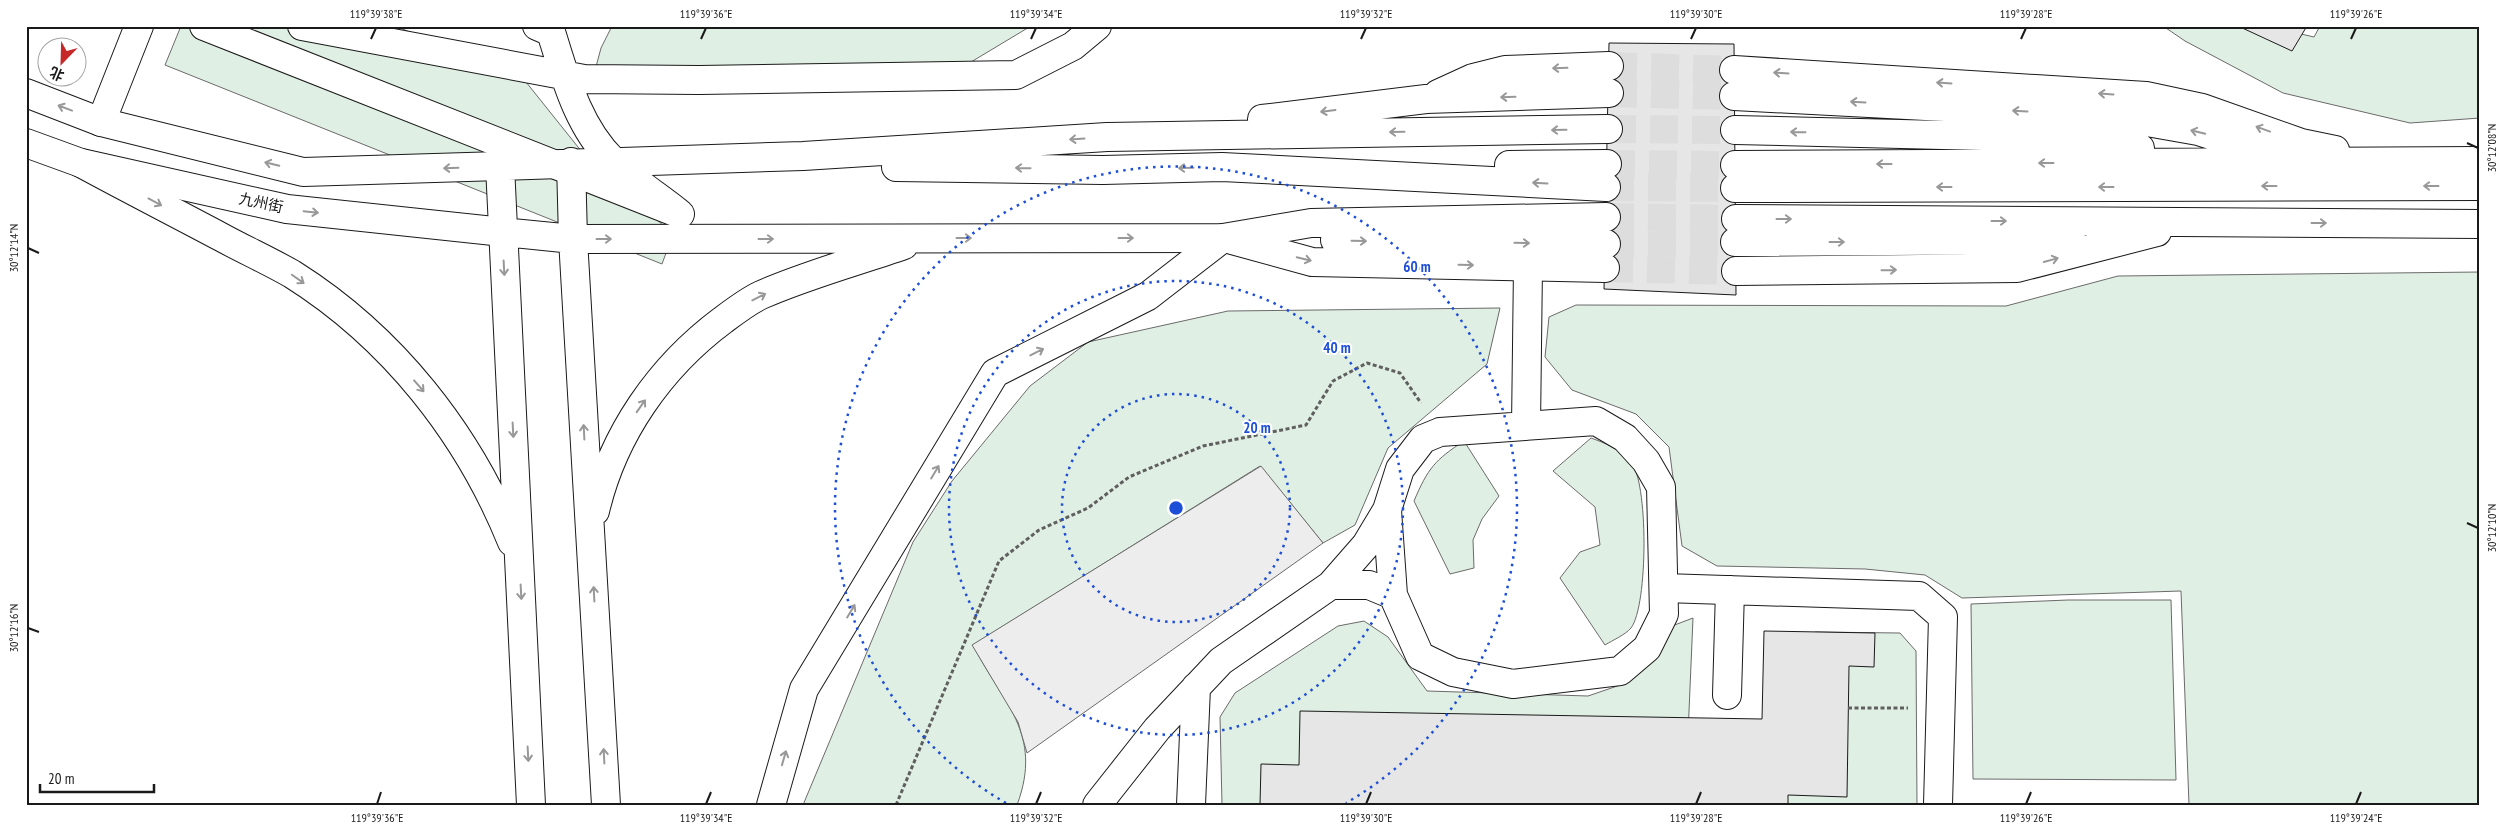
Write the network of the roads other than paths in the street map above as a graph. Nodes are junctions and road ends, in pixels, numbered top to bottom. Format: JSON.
{"nodes":[{"id":1,"x":139,"y":26,"type":"edge"},
{"id":2,"x":204,"y":26,"type":"edge"},
{"id":3,"x":302,"y":26,"type":"edge"},
{"id":4,"x":537,"y":26,"type":"edge"},
{"id":5,"x":1097,"y":26,"type":"edge"},
{"id":6,"x":1609,"y":66,"type":"tunnel mouth"},
{"id":7,"x":1609,"y":93,"type":"tunnel mouth"},
{"id":8,"x":26,"y":94,"type":"edge"},
{"id":9,"x":1426,"y":100,"type":"junction"},
{"id":10,"x":101,"y":122,"type":"junction"},
{"id":11,"x":1608,"y":129,"type":"tunnel mouth"},
{"id":12,"x":1735,"y":130,"type":"tunnel mouth"},
{"id":13,"x":1107,"y":137,"type":"junction"},
{"id":14,"x":26,"y":143,"type":"edge"},
{"id":15,"x":2230,"y":161,"type":"junction"},
{"id":16,"x":2295,"y":161,"type":"junction"},
{"id":17,"x":2480,"y":161,"type":"edge"},
{"id":18,"x":571,"y":162,"type":"junction"},
{"id":19,"x":2395,"y":162,"type":"junction"},
{"id":20,"x":81,"y":163,"type":"junction"},
{"id":21,"x":500,"y":166,"type":"junction"},
{"id":22,"x":1607,"y":175,"type":"tunnel mouth"},
{"id":23,"x":2480,"y":186,"type":"edge"},
{"id":24,"x":1606,"y":217,"type":"tunnel mouth"},
{"id":25,"x":2258,"y":223,"type":"junction"},
{"id":26,"x":2480,"y":224,"type":"edge"},
{"id":27,"x":2160,"y":231,"type":"junction"},
{"id":28,"x":503,"y":232,"type":"junction"},
{"id":29,"x":924,"y":238,"type":"junction"},
{"id":30,"x":1223,"y":238,"type":"junction"},
{"id":31,"x":573,"y":239,"type":"junction"},
{"id":32,"x":1528,"y":266,"type":"junction"},
{"id":33,"x":1736,"y":271,"type":"tunnel mouth"},
{"id":34,"x":1526,"y":426,"type":"junction"},
{"id":35,"x":1387,"y":510,"type":"junction"},
{"id":36,"x":590,"y":532,"type":"junction"},
{"id":37,"x":519,"y":559,"type":"junction"},
{"id":38,"x":1331,"y":585,"type":"junction"},
{"id":39,"x":1664,"y":588,"type":"junction"},
{"id":40,"x":1730,"y":590,"type":"junction"},
{"id":41,"x":1393,"y":595,"type":"junction"},
{"id":42,"x":1196,"y":687,"type":"junction"},
{"id":43,"x":1727,"y":695,"type":"dead end"},
{"id":44,"x":531,"y":805,"type":"edge"},
{"id":45,"x":606,"y":805,"type":"edge"},
{"id":46,"x":771,"y":805,"type":"edge"},
{"id":47,"x":1097,"y":805,"type":"edge"},
{"id":48,"x":1191,"y":805,"type":"edge"},
{"id":49,"x":1938,"y":805,"type":"edge"}],
"edges":[{"from":1,"to":10,"type":"main road"},
{"from":2,"to":4,"type":"main road"},
{"from":3,"to":5,"type":"main road"},
{"from":6,"to":9,"type":"main road","one_way":true},
{"from":7,"to":9,"type":"main road","one_way":true},
{"from":10,"to":8,"type":"main road","one_way":true},
{"from":9,"to":13,"type":"main road","one_way":true},
{"from":21,"to":10,"type":"main road","one_way":true},
{"from":11,"to":13,"type":"main road","one_way":true},
{"from":15,"to":12,"type":"main road","one_way":true},
{"from":13,"to":18,"type":"main road","one_way":true},
{"from":14,"to":20,"type":"main road","name":"九州街"},
{"from":15,"to":16,"type":"main road"},
{"from":15,"to":23,"type":"main road"},
{"from":16,"to":19,"type":"main road"},
{"from":16,"to":19,"type":"main road"},
{"from":17,"to":19,"type":"main road"},
{"from":18,"to":21,"type":"main road"},
{"from":22,"to":18,"type":"main road","one_way":true},
{"from":18,"to":31,"type":"main road"},
{"from":20,"to":28,"type":"main road","name":"九州街","one_way":true},
{"from":20,"to":37,"type":"main road","one_way":true},
{"from":21,"to":28,"type":"main road"},
{"from":24,"to":30,"type":"main road"},
{"from":25,"to":26,"type":"main road","one_way":true},
{"from":25,"to":27,"type":"main road"},
{"from":25,"to":27,"type":"main road"},
{"from":33,"to":27,"type":"main road","one_way":true},
{"from":28,"to":31,"type":"main road","name":"九州街"},
{"from":28,"to":37,"type":"main road","one_way":true},
{"from":29,"to":30,"type":"main road","name":"九州街","one_way":true},
{"from":31,"to":29,"type":"main road","name":"九州街","one_way":true},
{"from":36,"to":29,"type":"main road","one_way":true},
{"from":30,"to":32,"type":"main road","one_way":true},
{"from":30,"to":32,"type":"main road","one_way":true},
{"from":46,"to":30,"type":"main road","one_way":true},
{"from":36,"to":31,"type":"main road","one_way":true},
{"from":32,"to":34,"type":"main road"},
{"from":34,"to":35,"type":"main road"},
{"from":34,"to":39,"type":"main road"},
{"from":35,"to":38,"type":"main road"},
{"from":35,"to":41,"type":"main road"},
{"from":45,"to":36,"type":"main road","one_way":true},
{"from":37,"to":44,"type":"main road","one_way":true},
{"from":38,"to":41,"type":"main road"},
{"from":38,"to":42,"type":"main road"},
{"from":39,"to":40,"type":"main road"},
{"from":39,"to":41,"type":"main road"},
{"from":40,"to":43,"type":"main road"},
{"from":40,"to":49,"type":"main road"},
{"from":42,"to":47,"type":"main road"},
{"from":42,"to":48,"type":"main road"}]}
